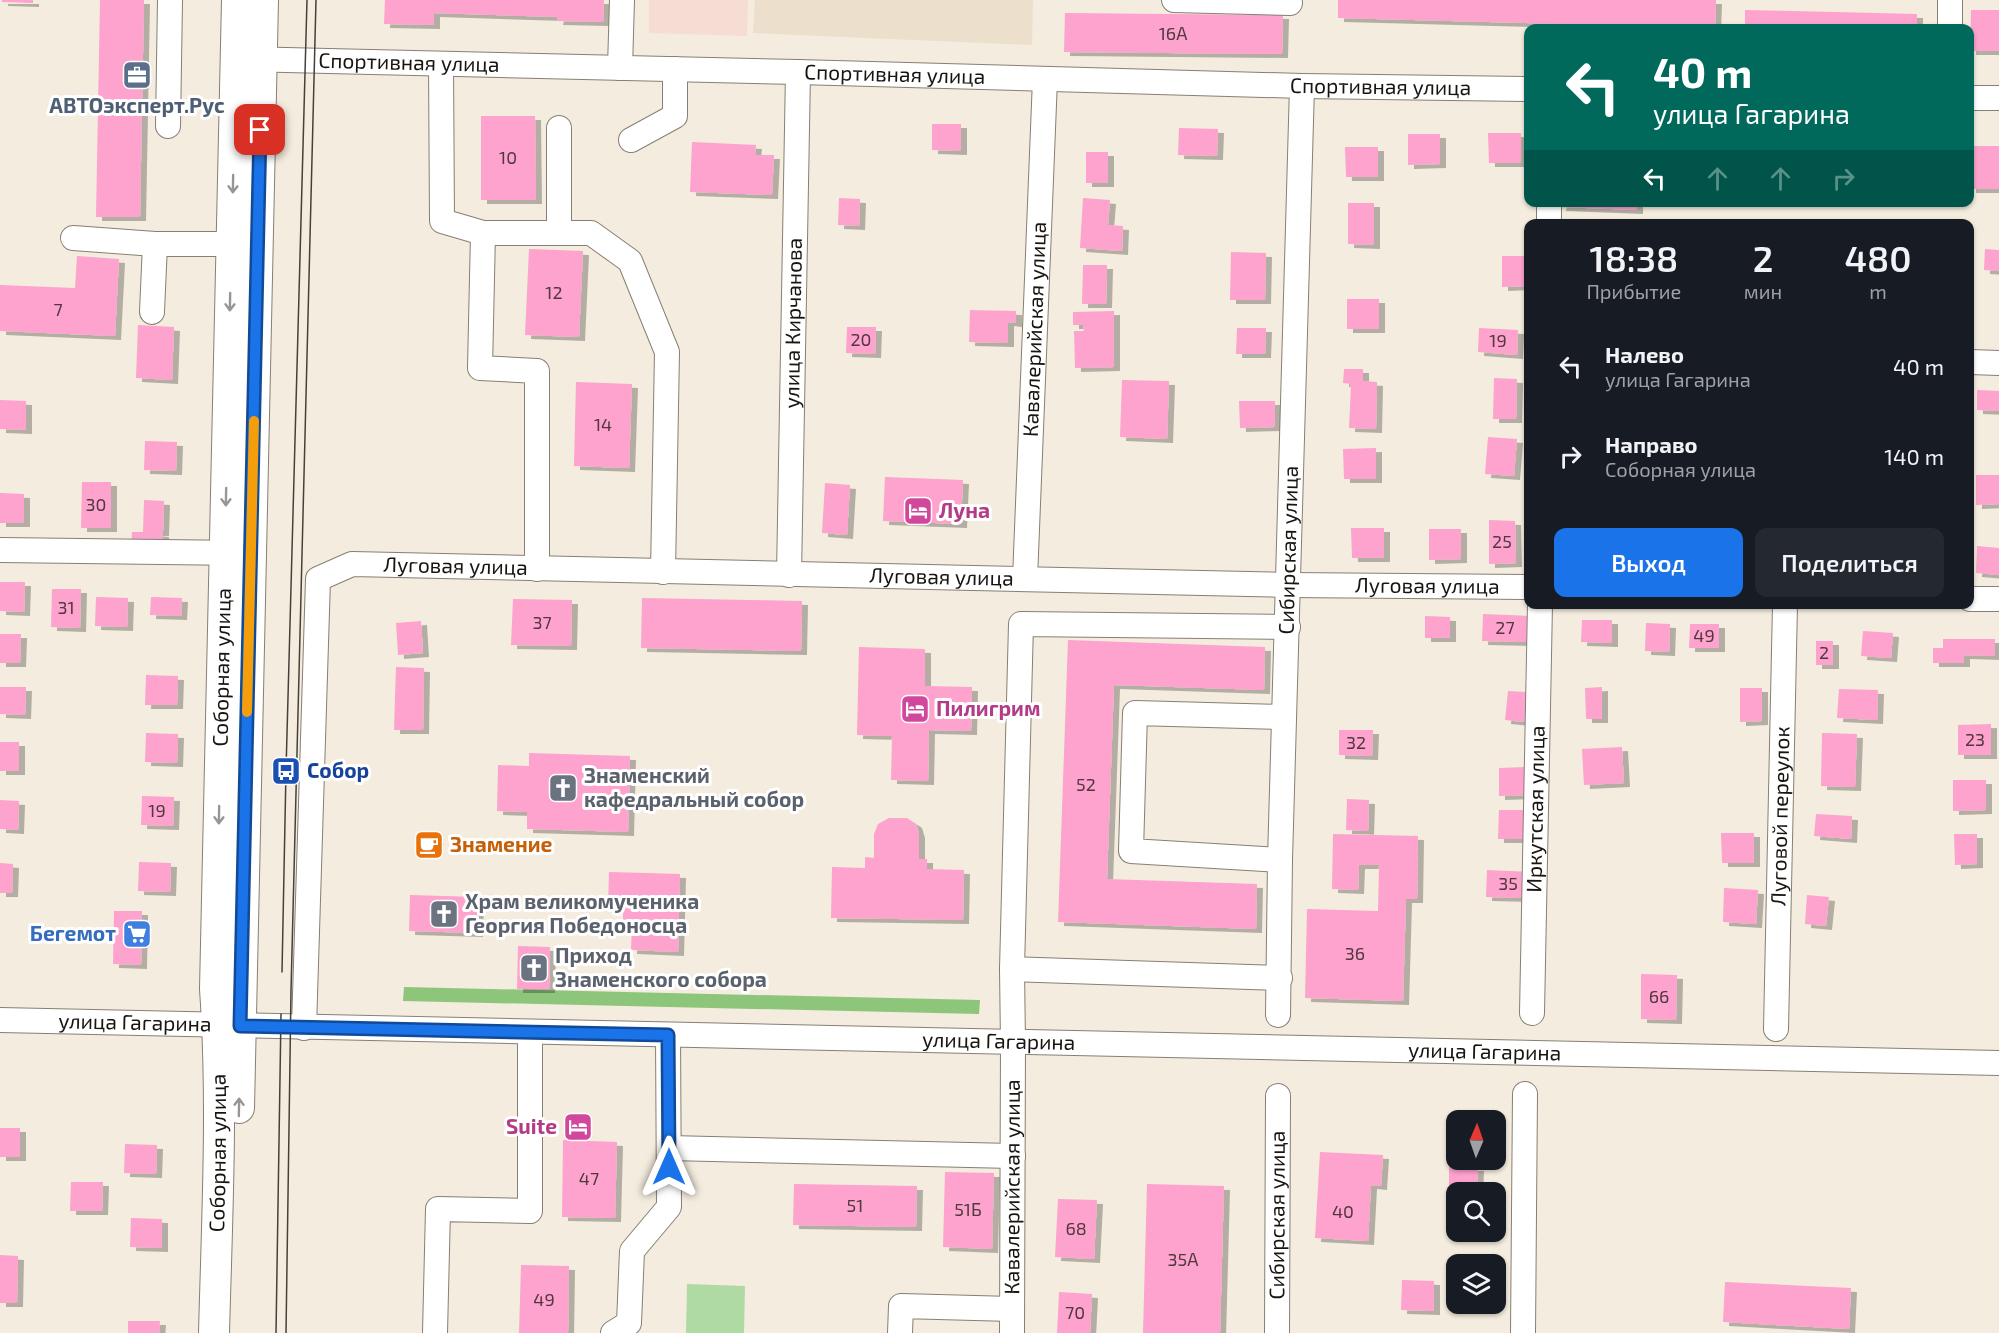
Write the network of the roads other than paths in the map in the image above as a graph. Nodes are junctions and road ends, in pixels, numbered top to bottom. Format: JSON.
{"nodes":[{"id":1,"x":170,"y":0,"type":"edge"},
{"id":2,"x":237,"y":0,"type":"edge"},
{"id":3,"x":263,"y":0,"type":"edge"},
{"id":4,"x":622,"y":0,"type":"edge"},
{"id":5,"x":1174,"y":0,"type":"edge"},
{"id":6,"x":1950,"y":0,"type":"edge"},
{"id":7,"x":1290,"y":3,"type":"dead end"},
{"id":8,"x":1950,"y":24,"type":"edge"},
{"id":9,"x":249,"y":59,"type":"junction"},
{"id":10,"x":441,"y":64,"type":"junction"},
{"id":11,"x":620,"y":68,"type":"junction"},
{"id":12,"x":675,"y":69,"type":"junction"},
{"id":13,"x":798,"y":72,"type":"junction"},
{"id":14,"x":1046,"y":80,"type":"junction"},
{"id":15,"x":1302,"y":86,"type":"junction"},
{"id":16,"x":1524,"y":89,"type":"edge"},
{"id":17,"x":1974,"y":98,"type":"edge"},
{"id":18,"x":1999,"y":98,"type":"edge"},
{"id":19,"x":168,"y":126,"type":"dead end"},
{"id":20,"x":559,"y":128,"type":"dead end"},
{"id":21,"x":631,"y":140,"type":"dead end"},
{"id":22,"x":483,"y":233,"type":"junction"},
{"id":23,"x":559,"y":233,"type":"junction"},
{"id":24,"x":73,"y":238,"type":"dead end"},
{"id":25,"x":155,"y":244,"type":"junction"},
{"id":26,"x":231,"y":244,"type":"junction"},
{"id":27,"x":152,"y":312,"type":"dead end"},
{"id":28,"x":1974,"y":362,"type":"edge"},
{"id":29,"x":1999,"y":363,"type":"edge"},
{"id":30,"x":0,"y":550,"type":"edge"},
{"id":31,"x":238,"y":553,"type":"junction"},
{"id":32,"x":537,"y":569,"type":"junction"},
{"id":33,"x":663,"y":572,"type":"junction"},
{"id":34,"x":789,"y":575,"type":"junction"},
{"id":35,"x":1025,"y":579,"type":"junction"},
{"id":36,"x":1289,"y":585,"type":"junction"},
{"id":37,"x":1524,"y":587,"type":"edge"},
{"id":38,"x":1974,"y":599,"type":"edge"},
{"id":39,"x":1999,"y":599,"type":"edge"},
{"id":40,"x":1540,"y":609,"type":"edge"},
{"id":41,"x":1785,"y":609,"type":"edge"},
{"id":42,"x":1288,"y":627,"type":"junction"},
{"id":43,"x":1284,"y":717,"type":"junction"},
{"id":44,"x":1280,"y":860,"type":"junction"},
{"id":45,"x":1012,"y":969,"type":"junction"},
{"id":46,"x":1280,"y":978,"type":"junction"},
{"id":47,"x":1532,"y":1013,"type":"dead end"},
{"id":48,"x":1278,"y":1014,"type":"dead end"},
{"id":49,"x":0,"y":1020,"type":"edge"},
{"id":50,"x":229,"y":1026,"type":"junction"},
{"id":51,"x":304,"y":1028,"type":"junction"},
{"id":52,"x":1776,"y":1029,"type":"dead end"},
{"id":53,"x":531,"y":1032,"type":"junction"},
{"id":54,"x":668,"y":1035,"type":"junction"},
{"id":55,"x":1013,"y":1043,"type":"junction"},
{"id":56,"x":1999,"y":1064,"type":"edge"},
{"id":57,"x":1525,"y":1094,"type":"dead end"},
{"id":58,"x":1278,"y":1096,"type":"dead end"},
{"id":59,"x":669,"y":1148,"type":"junction"},
{"id":60,"x":1013,"y":1156,"type":"junction"},
{"id":61,"x":1012,"y":1321,"type":"edge"},
{"id":62,"x":214,"y":1333,"type":"edge"},
{"id":63,"x":233,"y":1333,"type":"edge"},
{"id":64,"x":435,"y":1333,"type":"edge"},
{"id":65,"x":613,"y":1333,"type":"edge"},
{"id":66,"x":900,"y":1333,"type":"edge"},
{"id":67,"x":1276,"y":1333,"type":"edge"},
{"id":68,"x":1523,"y":1333,"type":"edge"}],
"edges":[{"from":1,"to":19,"type":"street"},
{"from":2,"to":9,"type":"main road","name":"Соборная улица"},
{"from":3,"to":9,"type":"main road","name":"Соборная улица"},
{"from":4,"to":11,"type":"street"},
{"from":5,"to":7,"type":"street"},
{"from":6,"to":8,"type":"street"},
{"from":9,"to":10,"type":"street","name":"Спортивная улица"},
{"from":9,"to":26,"type":"main road","name":"Соборная улица","one_way":true},
{"from":9,"to":31,"type":"main road","name":"Соборная улица"},
{"from":10,"to":11,"type":"street","name":"Спортивная улица"},
{"from":10,"to":22,"type":"street"},
{"from":11,"to":12,"type":"street","name":"Спортивная улица"},
{"from":12,"to":13,"type":"street","name":"Спортивная улица"},
{"from":12,"to":21,"type":"street"},
{"from":13,"to":14,"type":"street","name":"Спортивная улица"},
{"from":13,"to":34,"type":"street","name":"улица Кирчанова"},
{"from":14,"to":15,"type":"street","name":"Спортивная улица"},
{"from":14,"to":35,"type":"street","name":"Кавалерийская улица"},
{"from":15,"to":16,"type":"street","name":"Спортивная улица"},
{"from":15,"to":36,"type":"street","name":"Сибирская улица"},
{"from":17,"to":18,"type":"street"},
{"from":20,"to":23,"type":"street"},
{"from":22,"to":23,"type":"street"},
{"from":22,"to":32,"type":"street"},
{"from":23,"to":33,"type":"street"},
{"from":24,"to":25,"type":"street"},
{"from":25,"to":26,"type":"street"},
{"from":25,"to":27,"type":"street"},
{"from":26,"to":31,"type":"main road","name":"Соборная улица","one_way":true},
{"from":28,"to":29,"type":"street"},
{"from":30,"to":31,"type":"street"},
{"from":31,"to":50,"type":"main road","name":"Соборная улица"},
{"from":32,"to":33,"type":"street","name":"Луговая улица"},
{"from":32,"to":51,"type":"street","name":"Луговая улица"},
{"from":33,"to":34,"type":"street","name":"Луговая улица"},
{"from":34,"to":35,"type":"street","name":"Луговая улица"},
{"from":35,"to":36,"type":"street","name":"Луговая улица"},
{"from":36,"to":37,"type":"street","name":"Луговая улица"},
{"from":36,"to":42,"type":"street","name":"Сибирская улица"},
{"from":38,"to":39,"type":"street"},
{"from":40,"to":47,"type":"street","name":"Иркутская улица"},
{"from":41,"to":52,"type":"street","name":"Луговой переулок"},
{"from":42,"to":43,"type":"street","name":"Сибирская улица"},
{"from":42,"to":45,"type":"street","name":"Кавалерийская улица"},
{"from":43,"to":44,"type":"street","name":"Сибирская улица"},
{"from":43,"to":44,"type":"street"},
{"from":44,"to":46,"type":"street","name":"Сибирская улица"},
{"from":45,"to":46,"type":"street"},
{"from":45,"to":55,"type":"street","name":"Кавалерийская улица"},
{"from":46,"to":48,"type":"street","name":"Сибирская улица"},
{"from":49,"to":50,"type":"street","name":"улица Гагарина"},
{"from":50,"to":51,"type":"street","name":"улица Гагарина"},
{"from":50,"to":62,"type":"main road","name":"Соборная улица"},
{"from":63,"to":50,"type":"main road","name":"Соборная улица","one_way":true},
{"from":51,"to":53,"type":"street","name":"улица Гагарина"},
{"from":53,"to":54,"type":"street","name":"улица Гагарина"},
{"from":53,"to":64,"type":"street"},
{"from":54,"to":55,"type":"street","name":"улица Гагарина"},
{"from":54,"to":59,"type":"street"},
{"from":55,"to":56,"type":"street","name":"улица Гагарина"},
{"from":55,"to":60,"type":"street","name":"Кавалерийская улица"},
{"from":57,"to":68,"type":"street"},
{"from":58,"to":67,"type":"street","name":"Сибирская улица"},
{"from":59,"to":60,"type":"street"},
{"from":59,"to":65,"type":"street"},
{"from":60,"to":61,"type":"street","name":"Кавалерийская улица"},
{"from":61,"to":66,"type":"street"}]}
